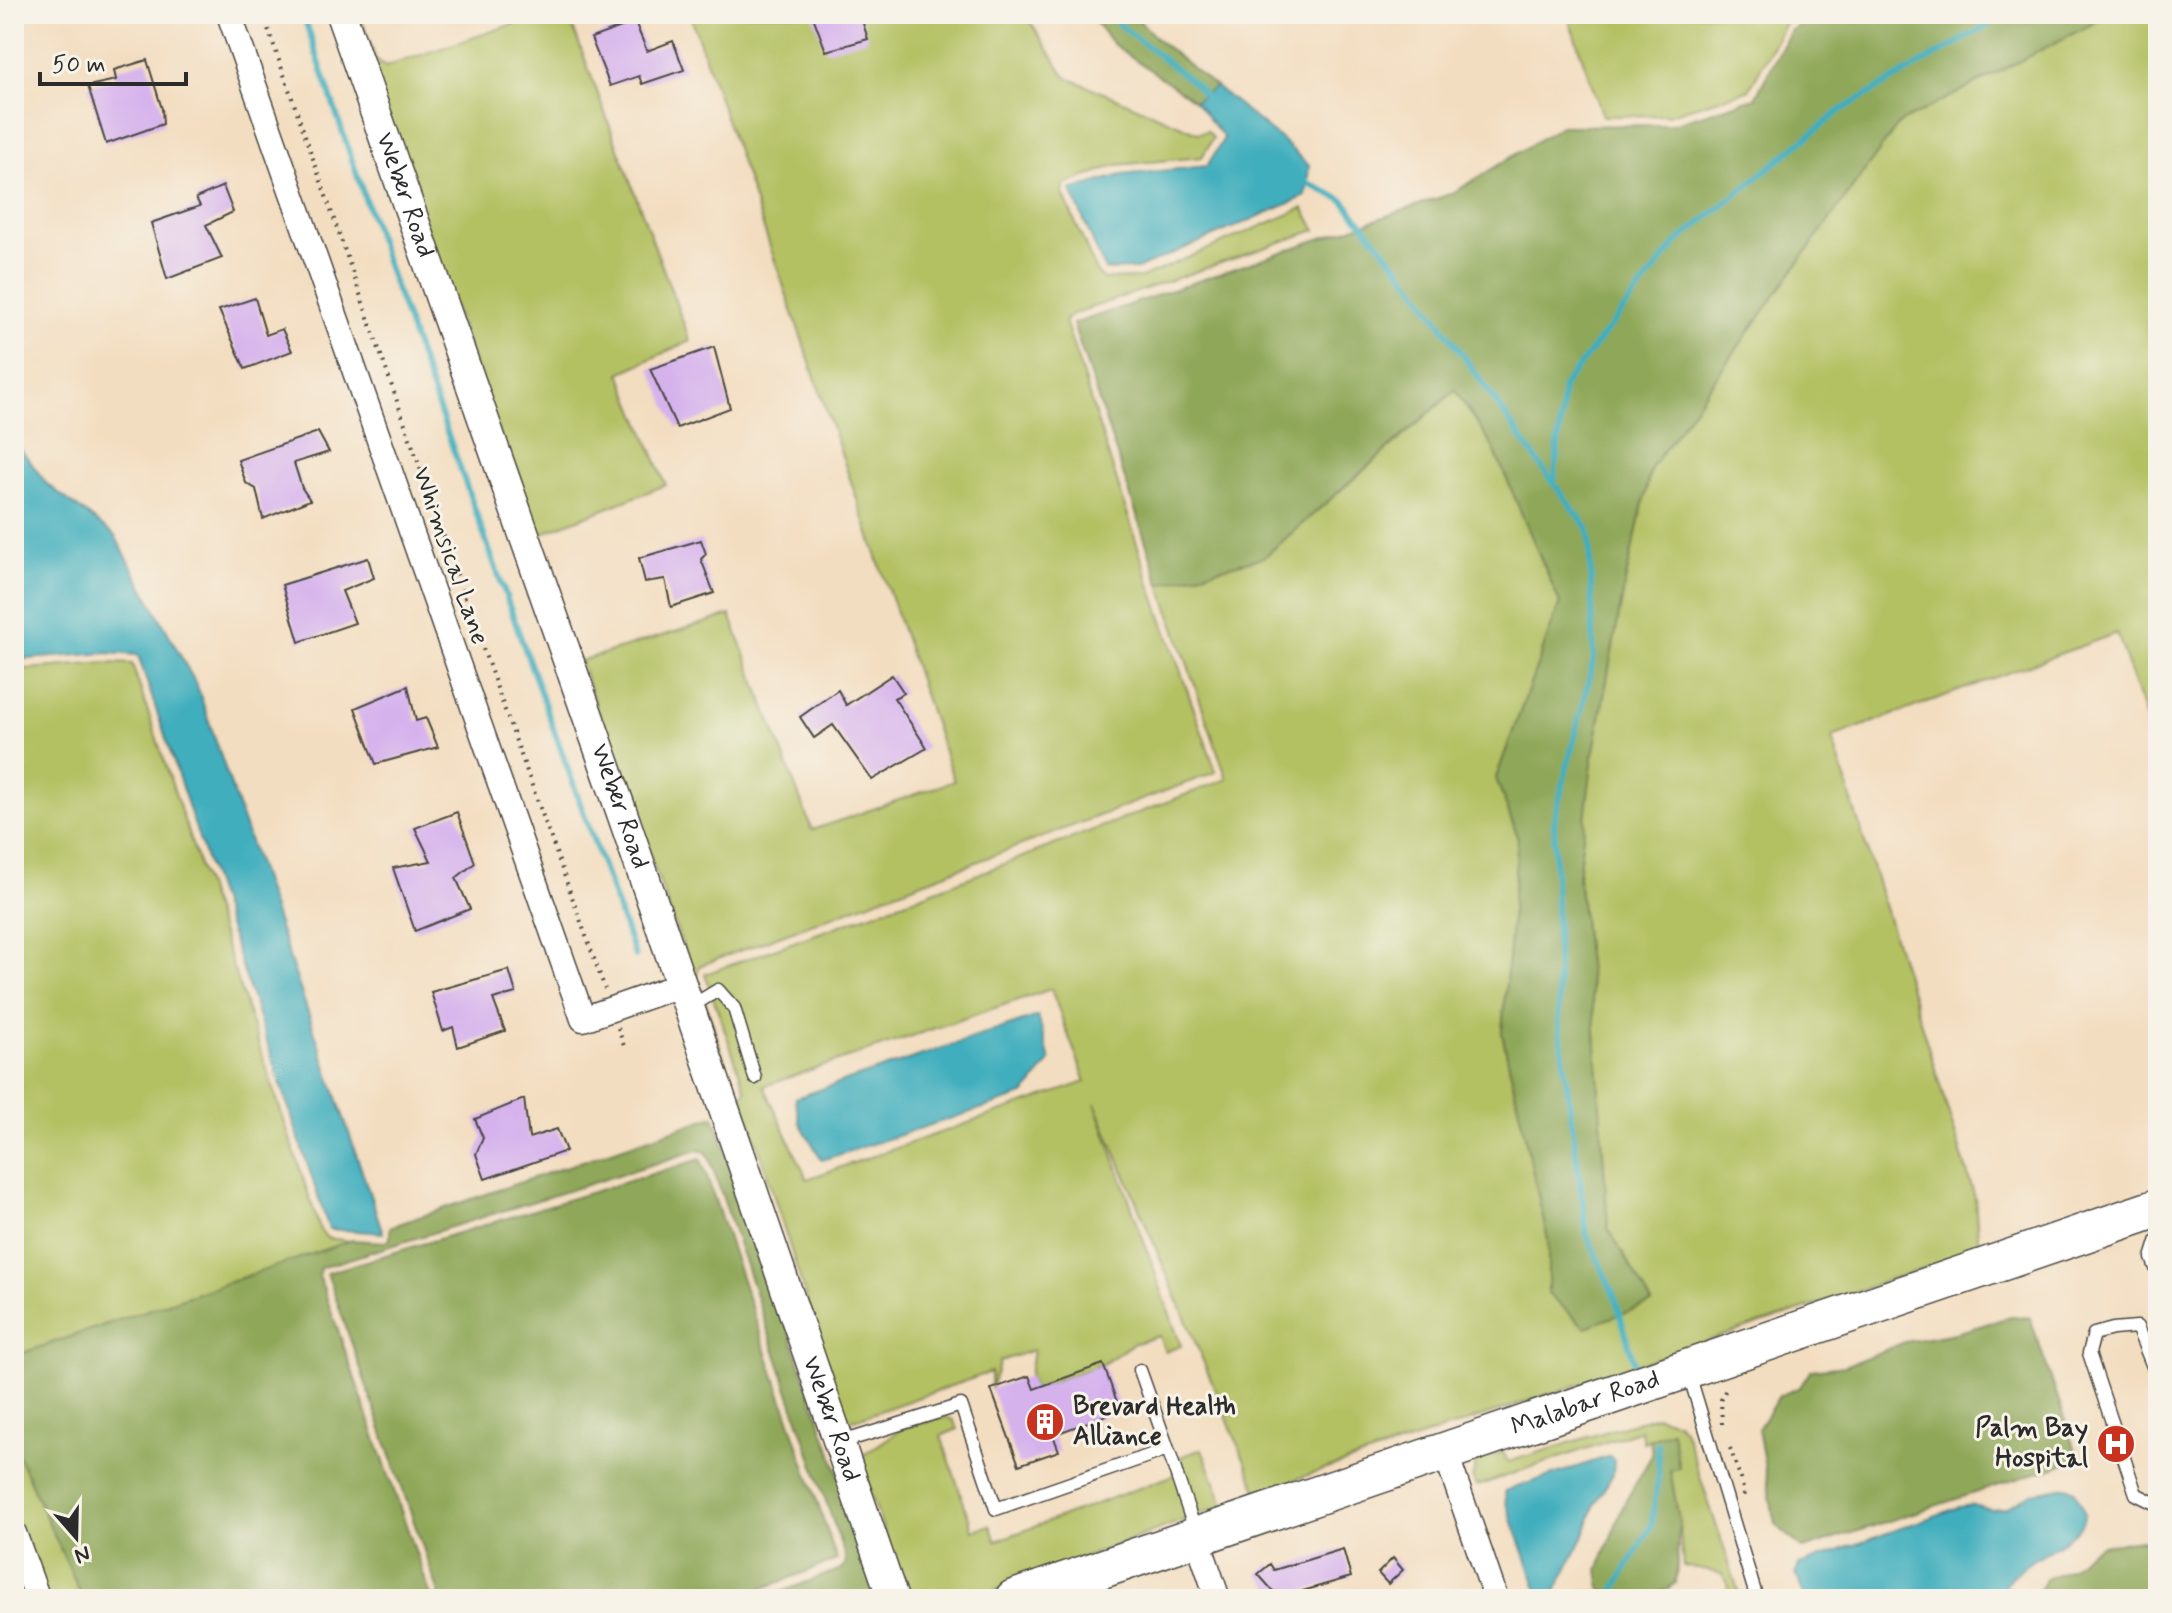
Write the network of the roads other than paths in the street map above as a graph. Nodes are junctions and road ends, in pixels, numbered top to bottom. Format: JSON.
{"nodes":[{"id":1,"x":229,"y":14,"type":"edge"},
{"id":2,"x":341,"y":14,"type":"edge"},
{"id":3,"x":684,"y":999,"type":"junction"},
{"id":4,"x":755,"y":1078,"type":"dead end"},
{"id":5,"x":2156,"y":1222,"type":"edge"},
{"id":6,"x":2158,"y":1273,"type":"edge"},
{"id":7,"x":1687,"y":1367,"type":"junction"},
{"id":8,"x":1140,"y":1370,"type":"dead end"},
{"id":9,"x":2158,"y":1379,"type":"edge"},
{"id":10,"x":839,"y":1443,"type":"junction"},
{"id":11,"x":1168,"y":1449,"type":"junction"},
{"id":12,"x":1445,"y":1451,"type":"junction"},
{"id":13,"x":2158,"y":1505,"type":"edge"},
{"id":14,"x":14,"y":1533,"type":"edge"},
{"id":15,"x":1196,"y":1535,"type":"junction"},
{"id":16,"x":38,"y":1599,"type":"edge"},
{"id":17,"x":893,"y":1599,"type":"edge"},
{"id":18,"x":1014,"y":1599,"type":"edge"},
{"id":19,"x":1218,"y":1599,"type":"edge"},
{"id":20,"x":1496,"y":1599,"type":"edge"},
{"id":21,"x":1757,"y":1599,"type":"edge"}],
"edges":[{"from":1,"to":3,"type":"street","name":"Whimsical Lane"},
{"from":2,"to":3,"type":"street","name":"Weber Road"},
{"from":3,"to":4,"type":"lane"},
{"from":3,"to":10,"type":"street","name":"Weber Road"},
{"from":5,"to":6,"type":"lane"},
{"from":5,"to":7,"type":"main road","name":"Malabar Road"},
{"from":7,"to":12,"type":"main road","name":"Malabar Road"},
{"from":7,"to":21,"type":"lane"},
{"from":8,"to":11,"type":"lane"},
{"from":9,"to":13,"type":"lane"},
{"from":10,"to":11,"type":"lane"},
{"from":10,"to":17,"type":"street","name":"Weber Road"},
{"from":11,"to":15,"type":"lane"},
{"from":12,"to":15,"type":"main road","name":"Malabar Road"},
{"from":12,"to":20,"type":"street"},
{"from":14,"to":16,"type":"street"},
{"from":15,"to":18,"type":"main road","name":"Malabar Road"},
{"from":15,"to":19,"type":"street"}]}
